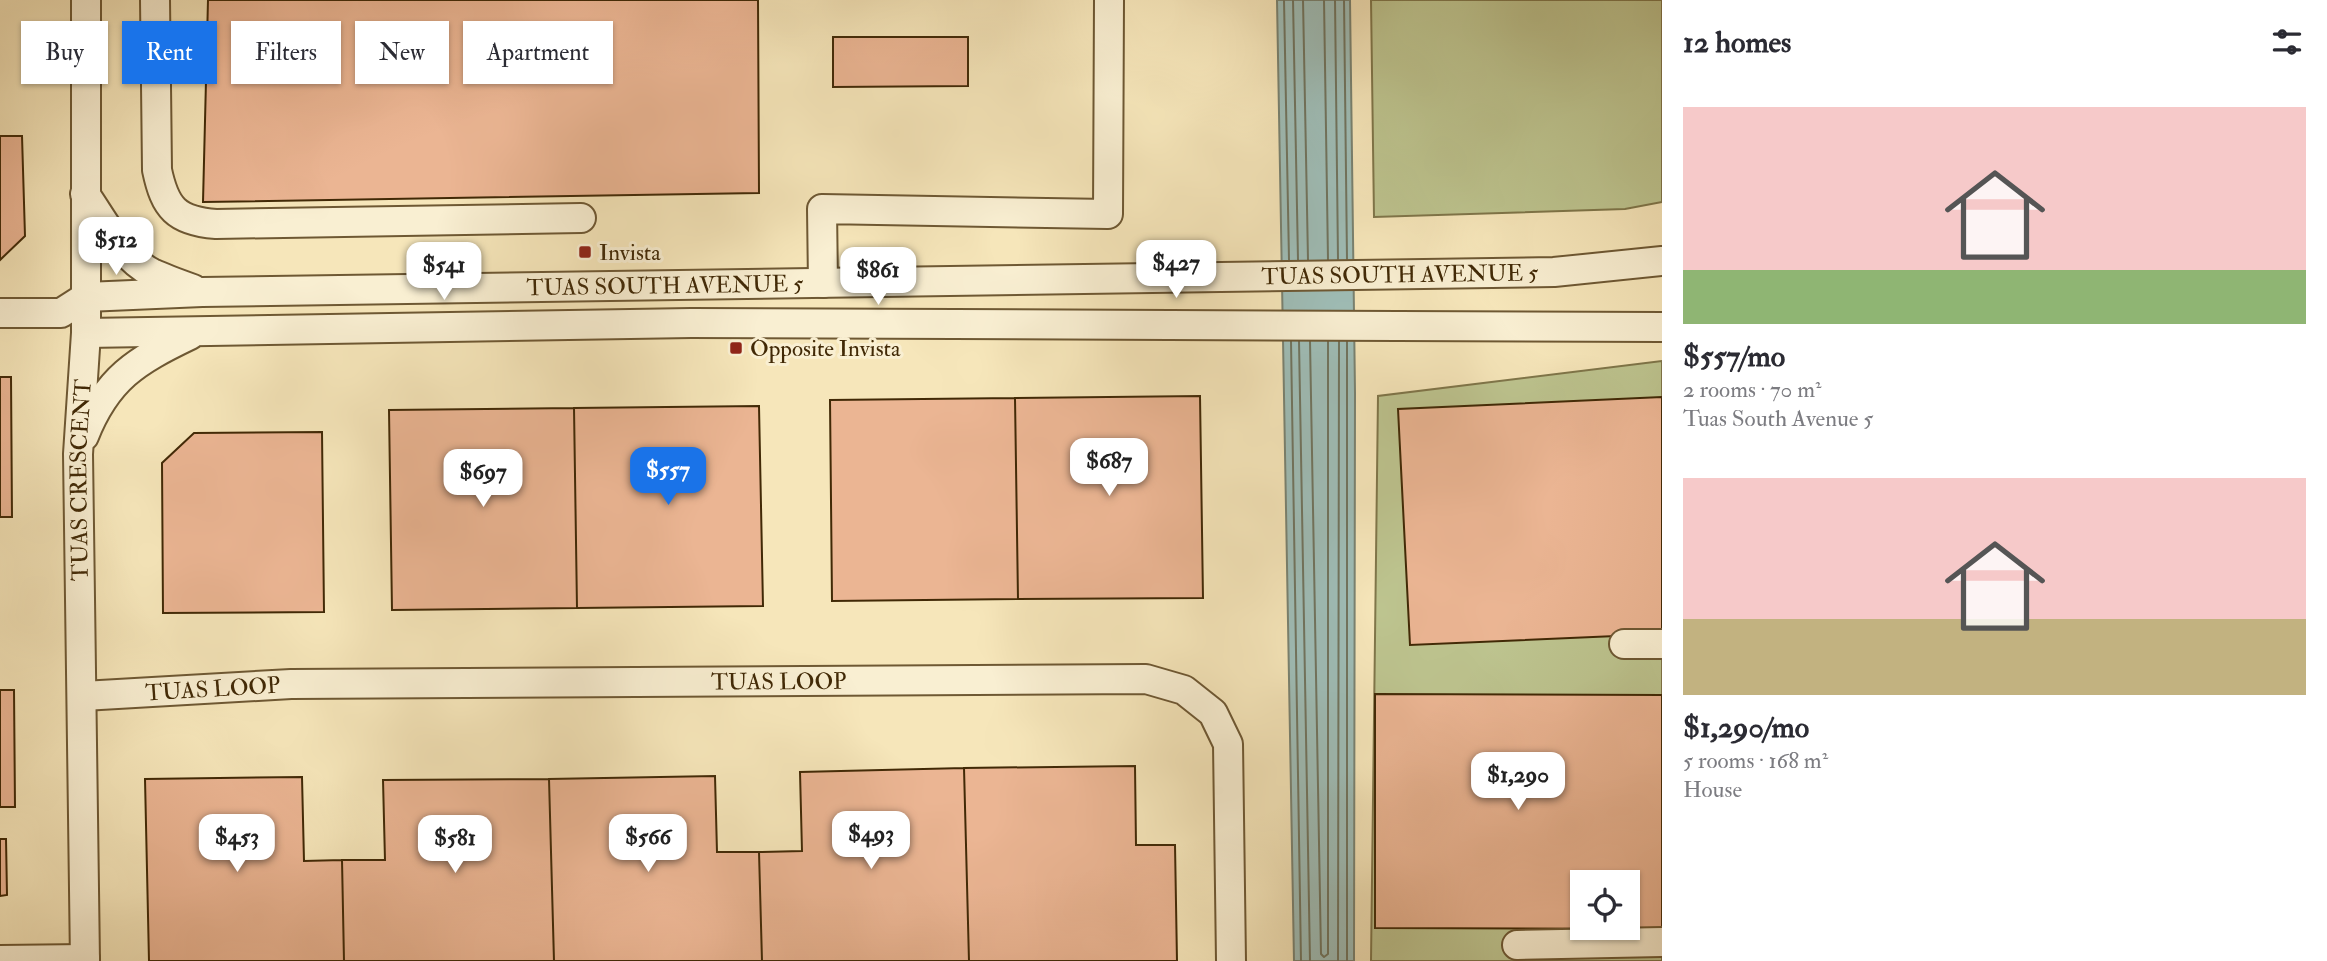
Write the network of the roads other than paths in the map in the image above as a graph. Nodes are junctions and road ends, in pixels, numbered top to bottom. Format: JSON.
{"nodes":[{"id":1,"x":86,"y":0,"type":"edge"},
{"id":2,"x":155,"y":0,"type":"edge"},
{"id":3,"x":1109,"y":0,"type":"edge"},
{"id":4,"x":85,"y":193,"type":"junction"},
{"id":5,"x":581,"y":218,"type":"dead end"},
{"id":6,"x":1662,"y":261,"type":"edge"},
{"id":7,"x":823,"y":283,"type":"junction"},
{"id":8,"x":202,"y":292,"type":"junction"},
{"id":9,"x":86,"y":297,"type":"junction"},
{"id":10,"x":0,"y":313,"type":"edge"},
{"id":11,"x":61,"y":313,"type":"junction"},
{"id":12,"x":1662,"y":327,"type":"edge"},
{"id":13,"x":198,"y":330,"type":"junction"},
{"id":14,"x":86,"y":333,"type":"junction"},
{"id":15,"x":78,"y":454,"type":"junction"},
{"id":16,"x":1624,"y":644,"type":"dead end"},
{"id":17,"x":1662,"y":644,"type":"edge"},
{"id":18,"x":83,"y":696,"type":"junction"},
{"id":19,"x":1662,"y":942,"type":"edge"},
{"id":20,"x":1517,"y":945,"type":"dead end"},
{"id":21,"x":0,"y":960,"type":"edge"},
{"id":22,"x":85,"y":960,"type":"edge"},
{"id":23,"x":1231,"y":961,"type":"edge"}],
"edges":[{"from":1,"to":4,"type":"street","name":"TUAS CRESCENT"},
{"from":2,"to":5,"type":"street"},
{"from":3,"to":7,"type":"street"},
{"from":4,"to":8,"type":"street"},
{"from":4,"to":9,"type":"street","name":"TUAS CRESCENT"},
{"from":6,"to":7,"type":"street","name":"TUAS SOUTH AVENUE 5"},
{"from":7,"to":8,"type":"street","name":"TUAS SOUTH AVENUE 5"},
{"from":8,"to":9,"type":"street","name":"TUAS SOUTH AVENUE 5"},
{"from":9,"to":11,"type":"street"},
{"from":9,"to":14,"type":"street","name":"TUAS CRESCENT"},
{"from":10,"to":11,"type":"street"},
{"from":11,"to":14,"type":"street"},
{"from":12,"to":13,"type":"street","name":"TUAS SOUTH AVENUE 5"},
{"from":13,"to":14,"type":"street","name":"TUAS SOUTH AVENUE 5"},
{"from":13,"to":15,"type":"street"},
{"from":14,"to":15,"type":"street","name":"TUAS CRESCENT"},
{"from":15,"to":18,"type":"street","name":"TUAS CRESCENT"},
{"from":16,"to":17,"type":"street"},
{"from":18,"to":22,"type":"street","name":"TUAS CRESCENT"},
{"from":18,"to":23,"type":"street","name":"TUAS LOOP"},
{"from":19,"to":20,"type":"street"},
{"from":21,"to":22,"type":"street"}]}
